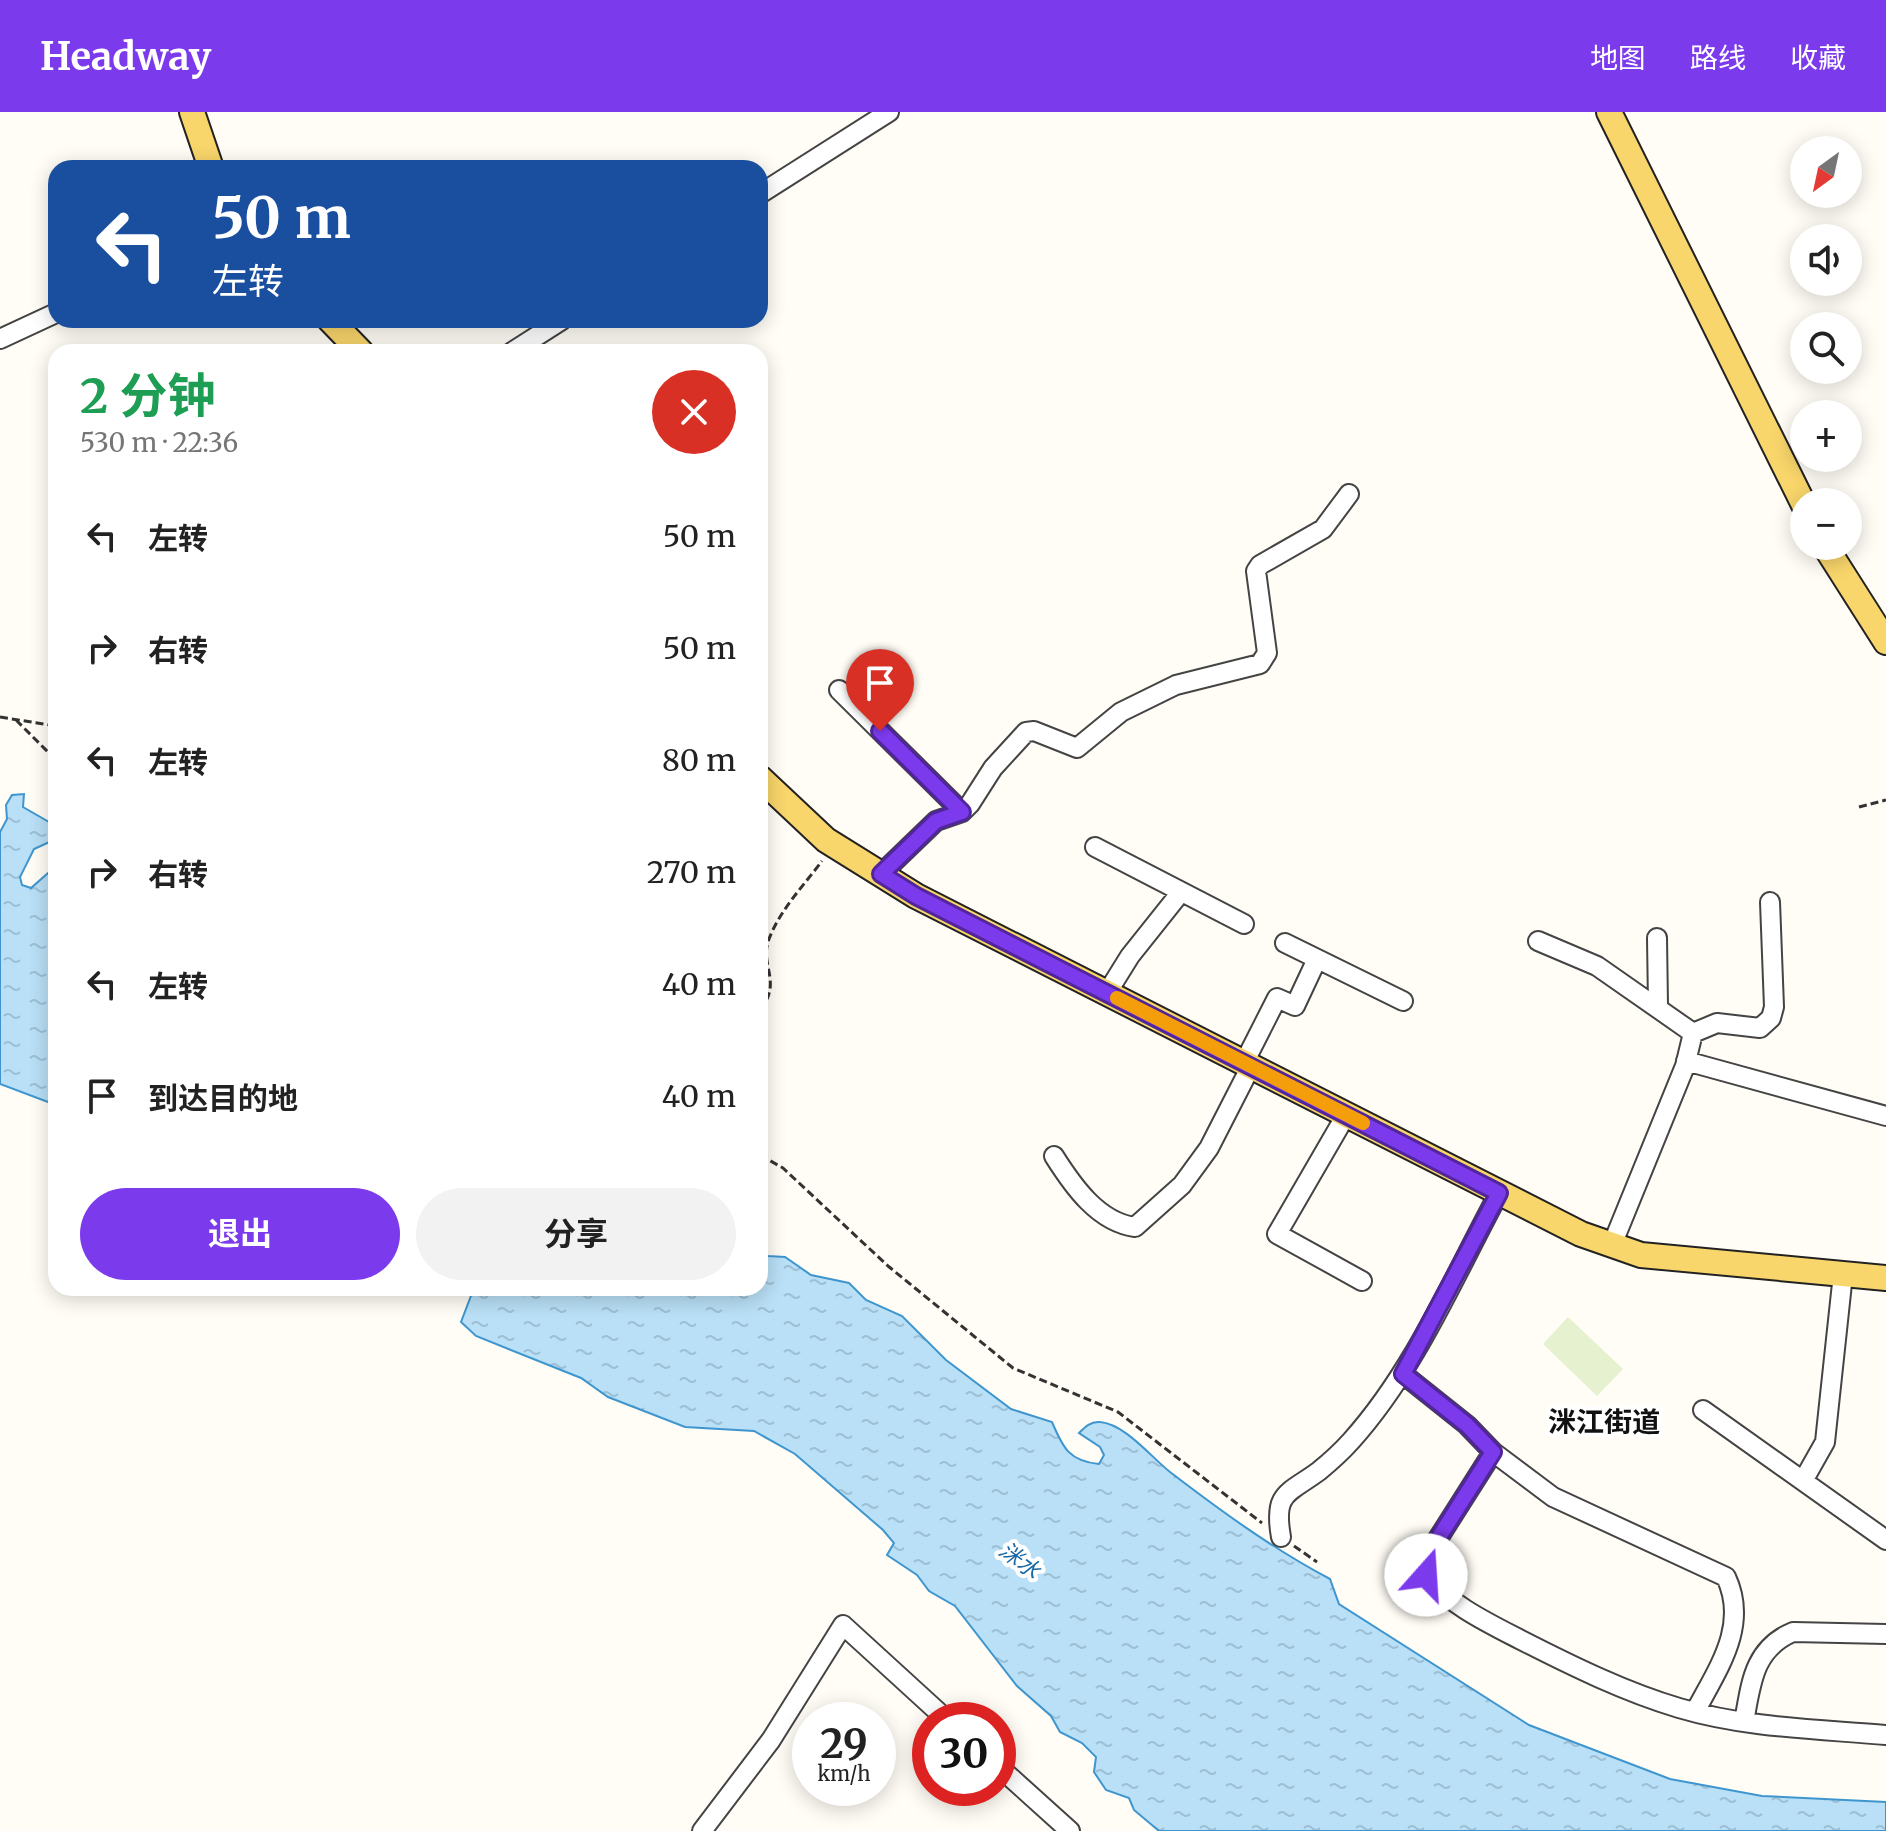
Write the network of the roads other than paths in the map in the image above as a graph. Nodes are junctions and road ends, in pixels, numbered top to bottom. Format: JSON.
{"nodes":[{"id":1,"x":192,"y":112,"type":"edge"},
{"id":2,"x":889,"y":112,"type":"edge"},
{"id":3,"x":1609,"y":112,"type":"edge"},
{"id":4,"x":208,"y":160,"type":"edge"},
{"id":5,"x":768,"y":189,"type":"edge"},
{"id":6,"x":48,"y":317,"type":"edge"},
{"id":7,"x":338,"y":328,"type":"edge"},
{"id":8,"x":550,"y":328,"type":"edge"},
{"id":9,"x":0,"y":339,"type":"edge"},
{"id":10,"x":353,"y":344,"type":"edge"},
{"id":11,"x":524,"y":344,"type":"edge"},
{"id":12,"x":1796,"y":488,"type":"edge"},
{"id":13,"x":1349,"y":494,"type":"dead end"},
{"id":14,"x":1834,"y":560,"type":"edge"},
{"id":15,"x":1886,"y":642,"type":"edge"},
{"id":16,"x":839,"y":690,"type":"dead end"},
{"id":17,"x":768,"y":785,"type":"edge"},
{"id":18,"x":962,"y":812,"type":"junction"},
{"id":19,"x":1095,"y":847,"type":"dead end"},
{"id":20,"x":881,"y":874,"type":"junction"},
{"id":21,"x":1181,"y":892,"type":"junction"},
{"id":22,"x":1770,"y":902,"type":"dead end"},
{"id":23,"x":1244,"y":924,"type":"dead end"},
{"id":24,"x":1657,"y":938,"type":"dead end"},
{"id":25,"x":1538,"y":941,"type":"dead end"},
{"id":26,"x":1285,"y":943,"type":"dead end"},
{"id":27,"x":1317,"y":959,"type":"junction"},
{"id":28,"x":1107,"y":993,"type":"junction"},
{"id":29,"x":1403,"y":1001,"type":"dead end"},
{"id":30,"x":1658,"y":1005,"type":"junction"},
{"id":31,"x":1693,"y":1033,"type":"junction"},
{"id":32,"x":1686,"y":1061,"type":"junction"},
{"id":33,"x":1248,"y":1065,"type":"junction"},
{"id":34,"x":1346,"y":1115,"type":"junction"},
{"id":35,"x":1886,"y":1116,"type":"edge"},
{"id":36,"x":1054,"y":1156,"type":"dead end"},
{"id":37,"x":1499,"y":1193,"type":"junction"},
{"id":38,"x":1612,"y":1245,"type":"junction"},
{"id":39,"x":1843,"y":1274,"type":"junction"},
{"id":40,"x":1886,"y":1278,"type":"edge"},
{"id":41,"x":1362,"y":1281,"type":"dead end"},
{"id":42,"x":1403,"y":1374,"type":"junction"},
{"id":43,"x":1703,"y":1410,"type":"dead end"},
{"id":44,"x":1493,"y":1452,"type":"junction"},
{"id":45,"x":1803,"y":1481,"type":"junction"},
{"id":46,"x":1281,"y":1537,"type":"road end"},
{"id":47,"x":1886,"y":1540,"type":"edge"},
{"id":48,"x":1886,"y":1634,"type":"edge"},
{"id":49,"x":927,"y":1702,"type":"edge"},
{"id":50,"x":1695,"y":1712,"type":"junction"},
{"id":51,"x":1744,"y":1722,"type":"junction"},
{"id":52,"x":1886,"y":1735,"type":"edge"},
{"id":53,"x":1016,"y":1782,"type":"edge"},
{"id":54,"x":702,"y":1831,"type":"edge"},
{"id":55,"x":1070,"y":1831,"type":"edge"}],
"edges":[{"from":1,"to":4,"type":"main road"},
{"from":2,"to":5,"type":"street"},
{"from":3,"to":12,"type":"main road"},
{"from":6,"to":9,"type":"street"},
{"from":7,"to":10,"type":"main road"},
{"from":8,"to":11,"type":"street"},
{"from":13,"to":18,"type":"street"},
{"from":14,"to":15,"type":"main road"},
{"from":16,"to":18,"type":"street"},
{"from":17,"to":20,"type":"main road"},
{"from":18,"to":20,"type":"street"},
{"from":19,"to":21,"type":"street"},
{"from":20,"to":28,"type":"main road"},
{"from":21,"to":23,"type":"street"},
{"from":21,"to":28,"type":"street"},
{"from":22,"to":31,"type":"street"},
{"from":24,"to":30,"type":"street"},
{"from":25,"to":30,"type":"street"},
{"from":26,"to":27,"type":"street"},
{"from":27,"to":29,"type":"street"},
{"from":27,"to":33,"type":"street"},
{"from":28,"to":33,"type":"main road"},
{"from":30,"to":31,"type":"street"},
{"from":31,"to":32,"type":"street"},
{"from":32,"to":35,"type":"street"},
{"from":32,"to":38,"type":"street"},
{"from":33,"to":34,"type":"main road"},
{"from":33,"to":36,"type":"street"},
{"from":34,"to":37,"type":"main road"},
{"from":34,"to":41,"type":"street"},
{"from":37,"to":38,"type":"main road"},
{"from":37,"to":42,"type":"street"},
{"from":38,"to":39,"type":"main road"},
{"from":39,"to":40,"type":"main road"},
{"from":39,"to":45,"type":"street"},
{"from":42,"to":44,"type":"street"},
{"from":42,"to":46,"type":"street"},
{"from":43,"to":45,"type":"street"},
{"from":44,"to":50,"type":"street"},
{"from":44,"to":50,"type":"street"},
{"from":45,"to":47,"type":"street"},
{"from":48,"to":51,"type":"street"},
{"from":49,"to":54,"type":"street"},
{"from":50,"to":51,"type":"street"},
{"from":51,"to":52,"type":"street"},
{"from":53,"to":55,"type":"street"}]}
